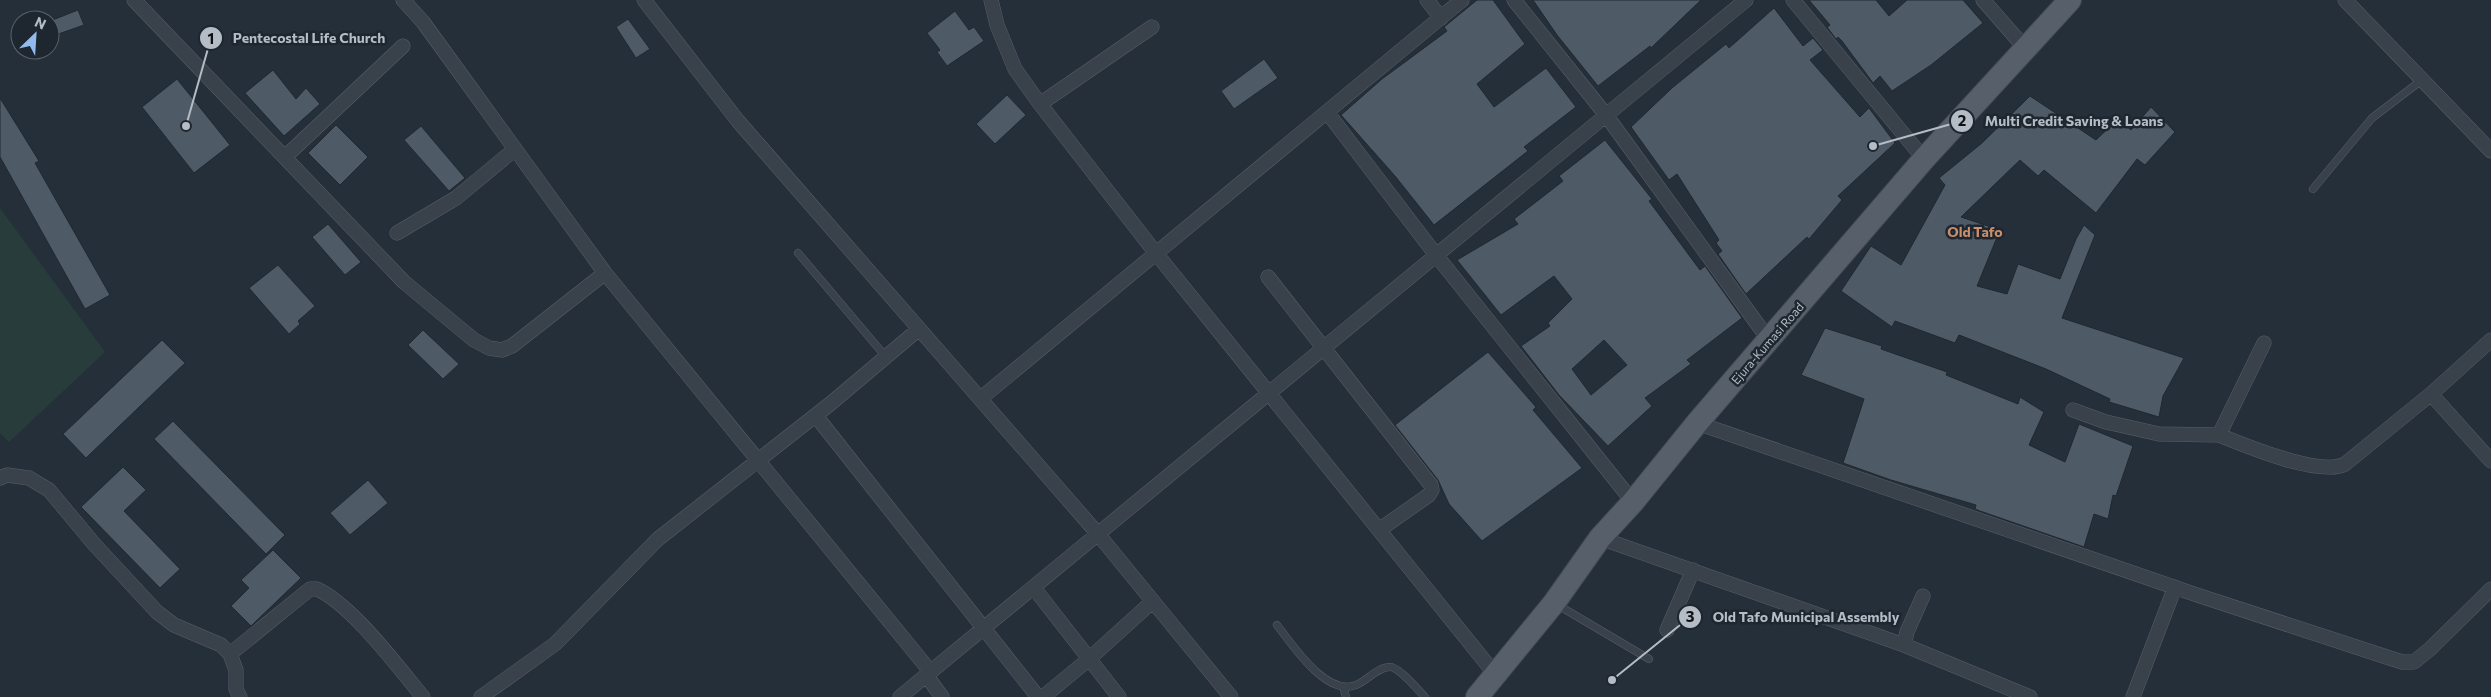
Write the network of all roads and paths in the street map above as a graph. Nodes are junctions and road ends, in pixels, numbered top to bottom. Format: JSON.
{"nodes":[{"id":1,"x":134,"y":0,"type":"edge"},
{"id":2,"x":403,"y":0,"type":"edge"},
{"id":3,"x":644,"y":0,"type":"edge"},
{"id":4,"x":990,"y":0,"type":"edge"},
{"id":5,"x":1426,"y":0,"type":"edge"},
{"id":6,"x":1462,"y":0,"type":"edge"},
{"id":7,"x":1514,"y":0,"type":"edge"},
{"id":8,"x":1746,"y":0,"type":"edge"},
{"id":9,"x":1793,"y":0,"type":"edge"},
{"id":10,"x":1983,"y":0,"type":"edge"},
{"id":11,"x":2070,"y":0,"type":"edge"},
{"id":12,"x":2345,"y":0,"type":"edge"},
{"id":13,"x":1441,"y":18,"type":"junction"},
{"id":14,"x":1152,"y":27,"type":"dead end"},
{"id":15,"x":403,"y":46,"type":"dead end"},
{"id":16,"x":2024,"y":48,"type":"junction"},
{"id":17,"x":2422,"y":80,"type":"junction"},
{"id":18,"x":1040,"y":104,"type":"junction"},
{"id":19,"x":1328,"y":112,"type":"junction"},
{"id":20,"x":1606,"y":115,"type":"junction"},
{"id":21,"x":515,"y":149,"type":"junction"},
{"id":22,"x":2491,"y":151,"type":"edge"},
{"id":23,"x":285,"y":157,"type":"junction"},
{"id":24,"x":1924,"y":159,"type":"junction"},
{"id":25,"x":2313,"y":189,"type":"dead end"},
{"id":26,"x":397,"y":233,"type":"dead end"},
{"id":27,"x":1155,"y":252,"type":"junction"},
{"id":28,"x":798,"y":253,"type":"dead end"},
{"id":29,"x":1436,"y":255,"type":"junction"},
{"id":30,"x":605,"y":273,"type":"junction"},
{"id":31,"x":1268,"y":277,"type":"dead end"},
{"id":32,"x":919,"y":329,"type":"junction"},
{"id":33,"x":1769,"y":340,"type":"junction"},
{"id":34,"x":2491,"y":340,"type":"edge"},
{"id":35,"x":2264,"y":343,"type":"dead end"},
{"id":36,"x":1325,"y":347,"type":"junction"},
{"id":37,"x":886,"y":357,"type":"junction"},
{"id":38,"x":1269,"y":392,"type":"junction"},
{"id":39,"x":2431,"y":394,"type":"junction"},
{"id":40,"x":980,"y":399,"type":"junction"},
{"id":41,"x":2073,"y":410,"type":"dead end"},
{"id":42,"x":816,"y":416,"type":"junction"},
{"id":43,"x":1697,"y":423,"type":"junction"},
{"id":44,"x":2219,"y":435,"type":"junction"},
{"id":45,"x":757,"y":461,"type":"junction"},
{"id":46,"x":2491,"y":461,"type":"edge"},
{"id":47,"x":0,"y":478,"type":"edge"},
{"id":48,"x":1633,"y":502,"type":"junction"},
{"id":49,"x":1380,"y":530,"type":"junction"},
{"id":50,"x":1098,"y":534,"type":"junction"},
{"id":51,"x":1600,"y":538,"type":"junction"},
{"id":52,"x":1692,"y":570,"type":"junction"},
{"id":53,"x":2175,"y":587,"type":"junction"},
{"id":54,"x":1034,"y":588,"type":"junction"},
{"id":55,"x":2491,"y":589,"type":"edge"},
{"id":56,"x":1923,"y":596,"type":"dead end"},
{"id":57,"x":1153,"y":601,"type":"junction"},
{"id":58,"x":1554,"y":603,"type":"junction"},
{"id":59,"x":1277,"y":625,"type":"dead end"},
{"id":60,"x":983,"y":628,"type":"junction"},
{"id":61,"x":1667,"y":630,"type":"dead end"},
{"id":62,"x":1904,"y":645,"type":"junction"},
{"id":63,"x":230,"y":654,"type":"junction"},
{"id":64,"x":1089,"y":659,"type":"junction"},
{"id":65,"x":1649,"y":659,"type":"dead end"},
{"id":66,"x":928,"y":673,"type":"junction"},
{"id":67,"x":1495,"y":674,"type":"junction"},
{"id":68,"x":1343,"y":686,"type":"junction"},
{"id":69,"x":240,"y":697,"type":"edge"},
{"id":70,"x":423,"y":697,"type":"edge"},
{"id":71,"x":481,"y":697,"type":"edge"},
{"id":72,"x":900,"y":697,"type":"edge"},
{"id":73,"x":942,"y":697,"type":"edge"},
{"id":74,"x":1038,"y":697,"type":"edge"},
{"id":75,"x":1043,"y":697,"type":"edge"},
{"id":76,"x":1119,"y":697,"type":"edge"},
{"id":77,"x":1232,"y":697,"type":"edge"},
{"id":78,"x":1346,"y":697,"type":"edge"},
{"id":79,"x":1424,"y":697,"type":"edge"},
{"id":80,"x":1477,"y":697,"type":"edge"},
{"id":81,"x":2030,"y":697,"type":"edge"},
{"id":82,"x":2133,"y":697,"type":"edge"}],
"edges":[{"from":1,"to":23,"type":"street"},
{"from":2,"to":21,"type":"street"},
{"from":3,"to":32,"type":"street"},
{"from":4,"to":18,"type":"street"},
{"from":5,"to":13,"type":"street"},
{"from":6,"to":13,"type":"street"},
{"from":7,"to":20,"type":"street"},
{"from":8,"to":20,"type":"street"},
{"from":9,"to":24,"type":"street"},
{"from":10,"to":16,"type":"street"},
{"from":11,"to":16,"type":"main road","name":"Ejura-Kumasi Road"},
{"from":12,"to":17,"type":"street"},
{"from":13,"to":19,"type":"street"},
{"from":14,"to":18,"type":"street"},
{"from":15,"to":23,"type":"street"},
{"from":16,"to":24,"type":"main road","name":"Ejura-Kumasi Road"},
{"from":17,"to":22,"type":"street"},
{"from":17,"to":25,"type":"lane"},
{"from":18,"to":27,"type":"street"},
{"from":19,"to":27,"type":"street"},
{"from":19,"to":29,"type":"street"},
{"from":20,"to":29,"type":"street"},
{"from":20,"to":33,"type":"street"},
{"from":21,"to":26,"type":"street"},
{"from":21,"to":30,"type":"street"},
{"from":23,"to":30,"type":"street"},
{"from":24,"to":33,"type":"main road","name":"Ejura-Kumasi Road"},
{"from":27,"to":38,"type":"street"},
{"from":27,"to":40,"type":"street"},
{"from":28,"to":37,"type":"lane"},
{"from":29,"to":36,"type":"street"},
{"from":29,"to":48,"type":"street"},
{"from":30,"to":45,"type":"street"},
{"from":31,"to":36,"type":"street"},
{"from":32,"to":37,"type":"street"},
{"from":32,"to":40,"type":"street"},
{"from":33,"to":43,"type":"main road","name":"Ejura-Kumasi Road"},
{"from":34,"to":39,"type":"street"},
{"from":35,"to":44,"type":"street"},
{"from":36,"to":38,"type":"street"},
{"from":36,"to":49,"type":"street"},
{"from":37,"to":42,"type":"street"},
{"from":38,"to":49,"type":"street"},
{"from":38,"to":50,"type":"street"},
{"from":39,"to":44,"type":"street"},
{"from":39,"to":46,"type":"street"},
{"from":40,"to":50,"type":"street"},
{"from":41,"to":44,"type":"street"},
{"from":42,"to":45,"type":"street"},
{"from":42,"to":60,"type":"street"},
{"from":43,"to":48,"type":"main road","name":"Ejura-Kumasi Road"},
{"from":43,"to":53,"type":"street"},
{"from":45,"to":66,"type":"street"},
{"from":45,"to":71,"type":"street"},
{"from":47,"to":63,"type":"street"},
{"from":48,"to":51,"type":"main road","name":"Ejura-Kumasi Road"},
{"from":49,"to":67,"type":"street"},
{"from":50,"to":54,"type":"street"},
{"from":50,"to":57,"type":"street"},
{"from":51,"to":52,"type":"street"},
{"from":51,"to":58,"type":"main road","name":"Ejura-Kumasi Road"},
{"from":52,"to":61,"type":"street"},
{"from":52,"to":62,"type":"street"},
{"from":53,"to":55,"type":"street"},
{"from":53,"to":82,"type":"street"},
{"from":54,"to":60,"type":"street"},
{"from":54,"to":64,"type":"street"},
{"from":56,"to":62,"type":"street"},
{"from":57,"to":64,"type":"street"},
{"from":57,"to":77,"type":"street"},
{"from":58,"to":65,"type":"lane"},
{"from":58,"to":67,"type":"main road","name":"Ejura-Kumasi Road"},
{"from":59,"to":68,"type":"lane"},
{"from":60,"to":66,"type":"street"},
{"from":60,"to":74,"type":"street"},
{"from":62,"to":81,"type":"street"},
{"from":63,"to":69,"type":"street"},
{"from":63,"to":70,"type":"street"},
{"from":64,"to":75,"type":"street"},
{"from":64,"to":76,"type":"street"},
{"from":66,"to":72,"type":"street"},
{"from":66,"to":73,"type":"street"},
{"from":67,"to":80,"type":"main road","name":"Ejura-Kumasi Road"},
{"from":68,"to":78,"type":"lane"},
{"from":68,"to":79,"type":"lane"}]}
